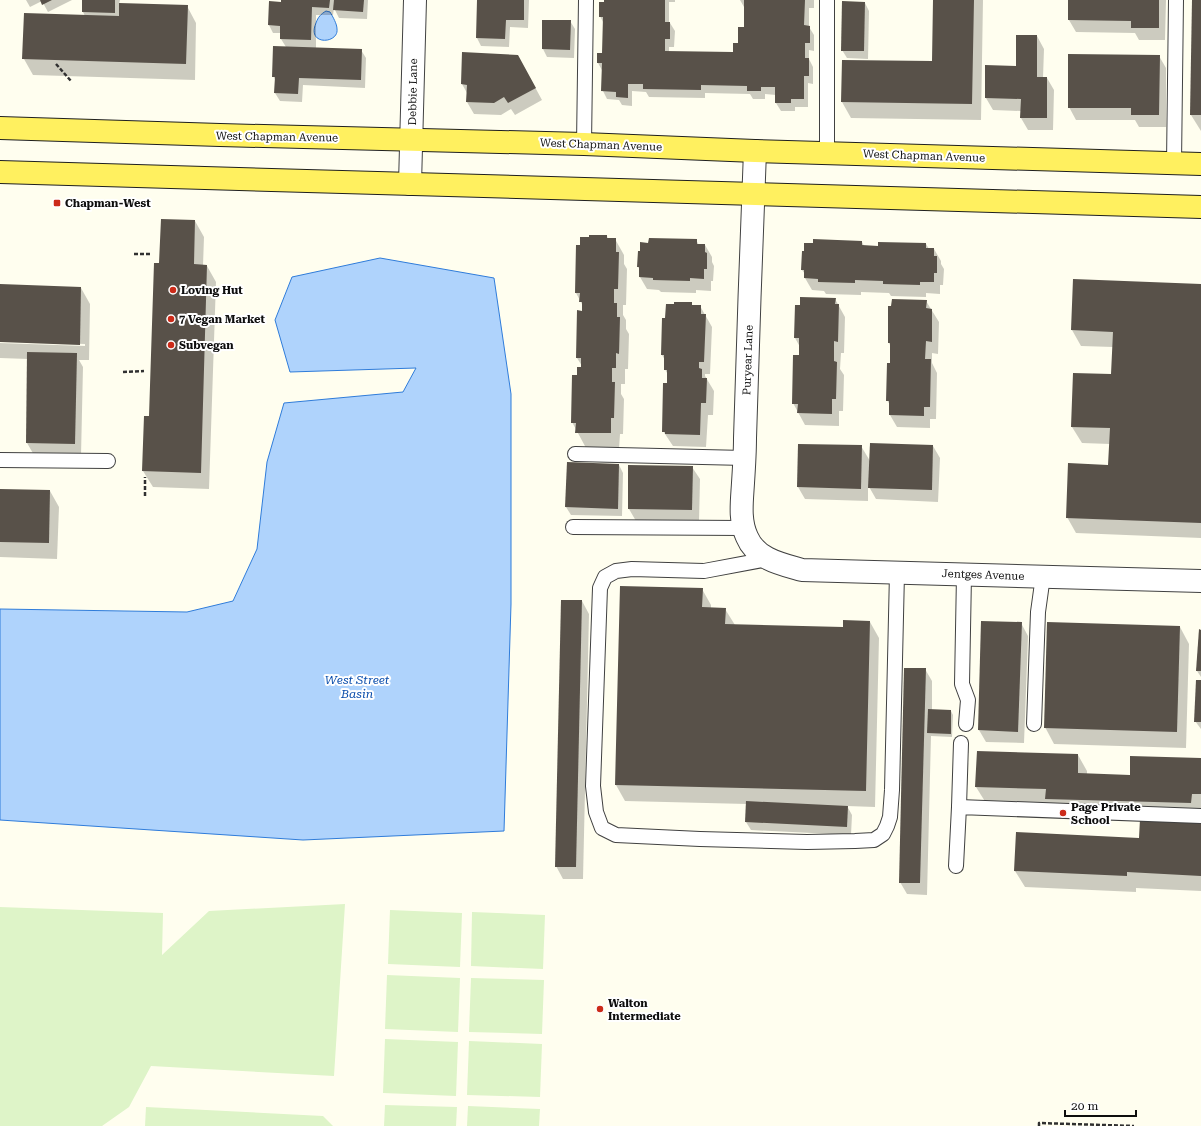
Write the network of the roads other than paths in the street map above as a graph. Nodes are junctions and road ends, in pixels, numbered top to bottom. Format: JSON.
{"nodes":[{"id":1,"x":416,"y":0,"type":"edge"},
{"id":2,"x":586,"y":0,"type":"edge"},
{"id":3,"x":827,"y":0,"type":"edge"},
{"id":4,"x":1176,"y":0,"type":"edge"},
{"id":5,"x":0,"y":128,"type":"edge"},
{"id":6,"x":412,"y":140,"type":"junction"},
{"id":7,"x":584,"y":144,"type":"junction"},
{"id":8,"x":755,"y":151,"type":"junction"},
{"id":9,"x":827,"y":153,"type":"junction"},
{"id":10,"x":1174,"y":163,"type":"junction"},
{"id":11,"x":1201,"y":164,"type":"edge"},
{"id":12,"x":0,"y":172,"type":"edge"},
{"id":13,"x":410,"y":184,"type":"junction"},
{"id":14,"x":753,"y":194,"type":"junction"},
{"id":15,"x":1201,"y":207,"type":"edge"},
{"id":16,"x":575,"y":454,"type":"dead end"},
{"id":17,"x":745,"y":458,"type":"junction"},
{"id":18,"x":0,"y":460,"type":"edge"},
{"id":19,"x":108,"y":461,"type":"dead end"},
{"id":20,"x":572,"y":527,"type":"dead end"},
{"id":21,"x":743,"y":528,"type":"junction"},
{"id":22,"x":768,"y":559,"type":"junction"},
{"id":23,"x":897,"y":573,"type":"junction"},
{"id":24,"x":964,"y":574,"type":"junction"},
{"id":25,"x":1043,"y":576,"type":"junction"},
{"id":26,"x":1201,"y":581,"type":"edge"},
{"id":27,"x":966,"y":724,"type":"dead end"},
{"id":28,"x":1034,"y":724,"type":"dead end"},
{"id":29,"x":961,"y":743,"type":"dead end"},
{"id":30,"x":959,"y":807,"type":"junction"},
{"id":31,"x":1201,"y":816,"type":"edge"},
{"id":32,"x":956,"y":866,"type":"dead end"}],
"edges":[{"from":1,"to":6,"type":"street","name":"Debbie Lane"},
{"from":2,"to":7,"type":"lane"},
{"from":3,"to":9,"type":"lane"},
{"from":4,"to":10,"type":"lane"},
{"from":5,"to":6,"type":"main road","name":"West Chapman Avenue"},
{"from":6,"to":7,"type":"main road","name":"West Chapman Avenue"},
{"from":6,"to":13,"type":"street","name":"Debbie Lane"},
{"from":7,"to":8,"type":"main road","name":"West Chapman Avenue"},
{"from":8,"to":9,"type":"main road","name":"West Chapman Avenue"},
{"from":8,"to":14,"type":"street","name":"Puryear Lane"},
{"from":9,"to":10,"type":"main road","name":"West Chapman Avenue"},
{"from":10,"to":11,"type":"main road","name":"West Chapman Avenue"},
{"from":12,"to":13,"type":"main road"},
{"from":13,"to":14,"type":"main road"},
{"from":14,"to":15,"type":"main road"},
{"from":14,"to":17,"type":"street","name":"Puryear Lane"},
{"from":16,"to":17,"type":"lane"},
{"from":17,"to":21,"type":"street","name":"Puryear Lane"},
{"from":18,"to":19,"type":"lane"},
{"from":20,"to":21,"type":"lane"},
{"from":21,"to":22,"type":"street","name":"Puryear Lane"},
{"from":22,"to":23,"type":"street","name":"Jentges Avenue"},
{"from":22,"to":23,"type":"lane"},
{"from":23,"to":24,"type":"street","name":"Jentges Avenue"},
{"from":24,"to":25,"type":"street","name":"Jentges Avenue"},
{"from":24,"to":27,"type":"lane"},
{"from":25,"to":26,"type":"street","name":"Jentges Avenue"},
{"from":25,"to":28,"type":"lane"},
{"from":29,"to":30,"type":"lane"},
{"from":30,"to":31,"type":"lane"},
{"from":30,"to":32,"type":"lane"}]}
